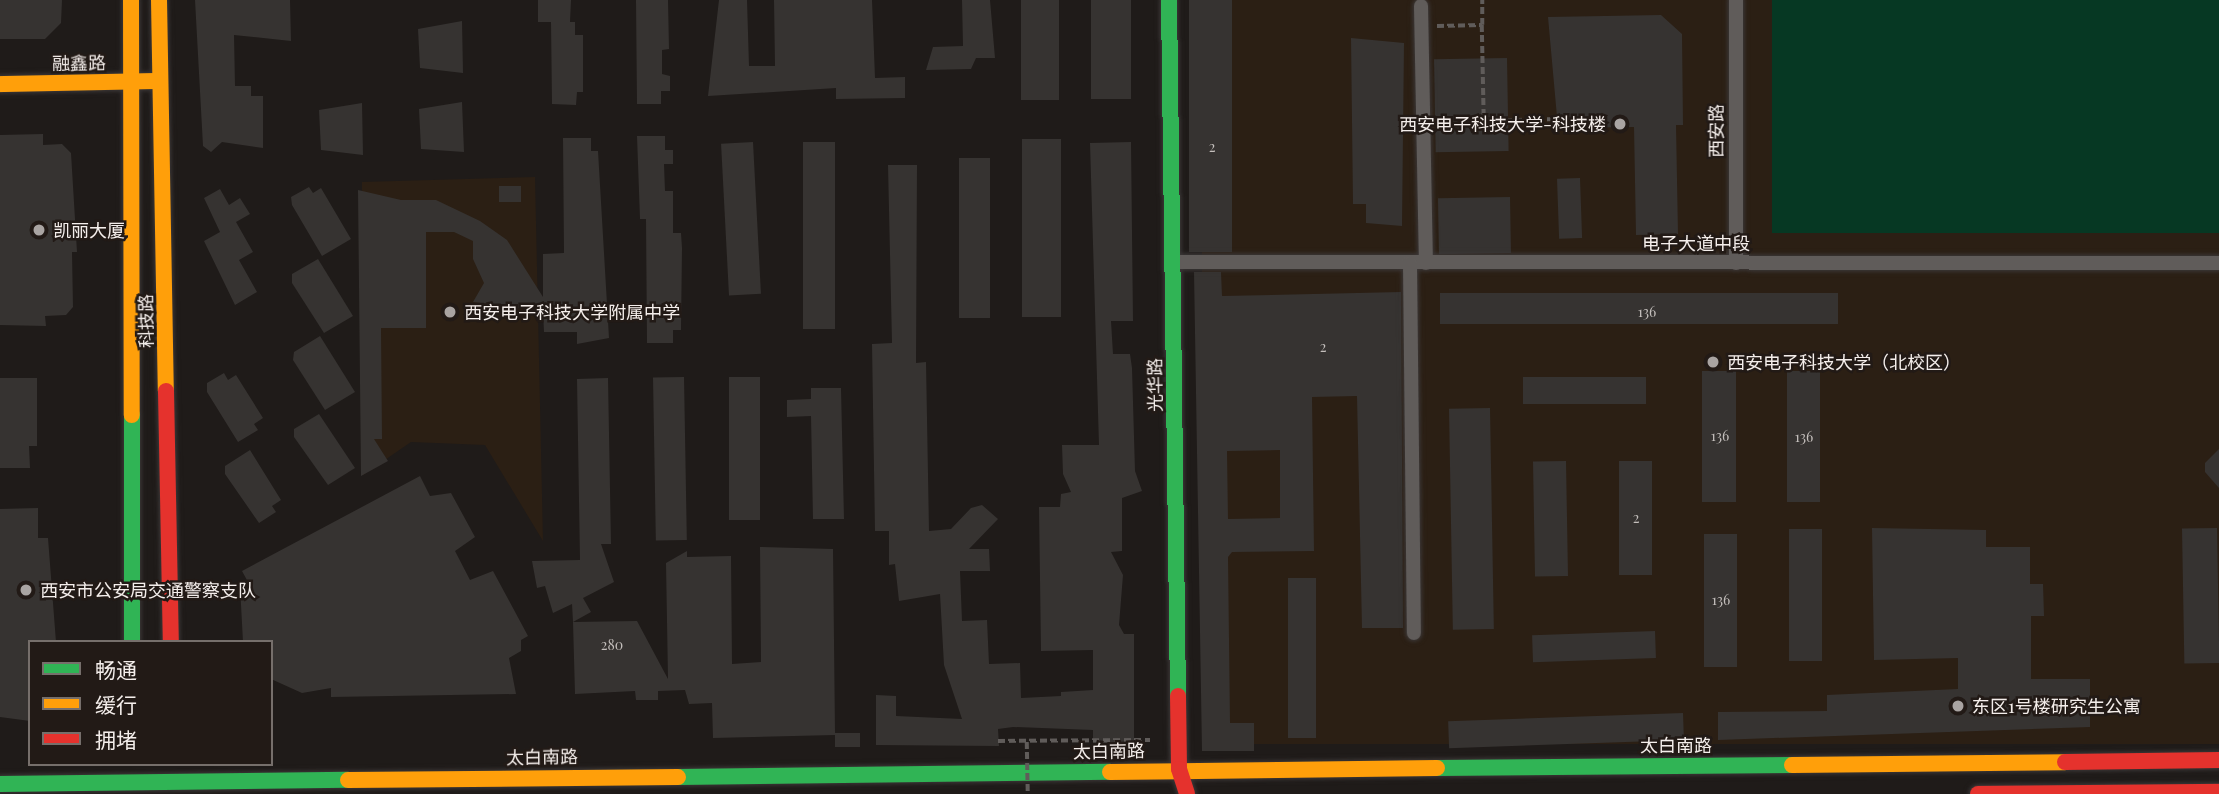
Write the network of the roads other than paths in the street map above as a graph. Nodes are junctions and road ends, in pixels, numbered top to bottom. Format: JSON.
{"nodes":[{"id":1,"x":131,"y":0,"type":"edge"},
{"id":2,"x":159,"y":0,"type":"edge"},
{"id":3,"x":1169,"y":0,"type":"edge"},
{"id":4,"x":1736,"y":0,"type":"edge"},
{"id":5,"x":1421,"y":6,"type":"dead end"},
{"id":6,"x":133,"y":82,"type":"junction"},
{"id":7,"x":160,"y":82,"type":"junction"},
{"id":8,"x":0,"y":84,"type":"edge"},
{"id":9,"x":1172,"y":262,"type":"junction"},
{"id":10,"x":1410,"y":263,"type":"junction"},
{"id":11,"x":1426,"y":263,"type":"junction"},
{"id":12,"x":1735,"y":263,"type":"junction"},
{"id":13,"x":2219,"y":263,"type":"edge"},
{"id":14,"x":1414,"y":633,"type":"dead end"},
{"id":15,"x":131,"y":640,"type":"edge"},
{"id":16,"x":171,"y":640,"type":"edge"},
{"id":17,"x":2219,"y":760,"type":"edge"},
{"id":18,"x":132,"y":766,"type":"edge"},
{"id":19,"x":1179,"y":769,"type":"junction"},
{"id":20,"x":173,"y":780,"type":"edge"},
{"id":21,"x":0,"y":784,"type":"edge"},
{"id":22,"x":132,"y":788,"type":"edge"},
{"id":23,"x":2219,"y":792,"type":"edge"},
{"id":24,"x":1174,"y":794,"type":"edge"},
{"id":25,"x":1187,"y":794,"type":"edge"},
{"id":26,"x":1978,"y":794,"type":"edge"}],
"edges":[{"from":1,"to":6,"type":"main road","name":"科技路"},
{"from":2,"to":7,"type":"main road","name":"科技路"},
{"from":3,"to":9,"type":"main road","name":"光华路"},
{"from":4,"to":12,"type":"street","name":"西安路"},
{"from":5,"to":11,"type":"street"},
{"from":6,"to":7,"type":"main road","name":"融鑫路"},
{"from":6,"to":8,"type":"main road","name":"融鑫路"},
{"from":6,"to":15,"type":"main road","name":"科技路"},
{"from":7,"to":16,"type":"main road","name":"科技路"},
{"from":9,"to":10,"type":"street","name":"电子大道中段"},
{"from":9,"to":19,"type":"main road","name":"光华路"},
{"from":10,"to":11,"type":"street","name":"电子大道中段"},
{"from":10,"to":14,"type":"street"},
{"from":11,"to":12,"type":"street","name":"电子大道中段"},
{"from":12,"to":13,"type":"street","name":"电子大道中段"},
{"from":17,"to":19,"type":"main road","name":"太白南路"},
{"from":18,"to":22,"type":"main road"},
{"from":19,"to":20,"type":"main road","name":"太白南路"},
{"from":19,"to":24,"type":"main road","name":"光华路"},
{"from":19,"to":25,"type":"main road","name":"光华路"},
{"from":20,"to":22,"type":"main road","name":"太白南路"},
{"from":21,"to":22,"type":"main road","name":"太白南路"},
{"from":23,"to":26,"type":"main road"}]}
